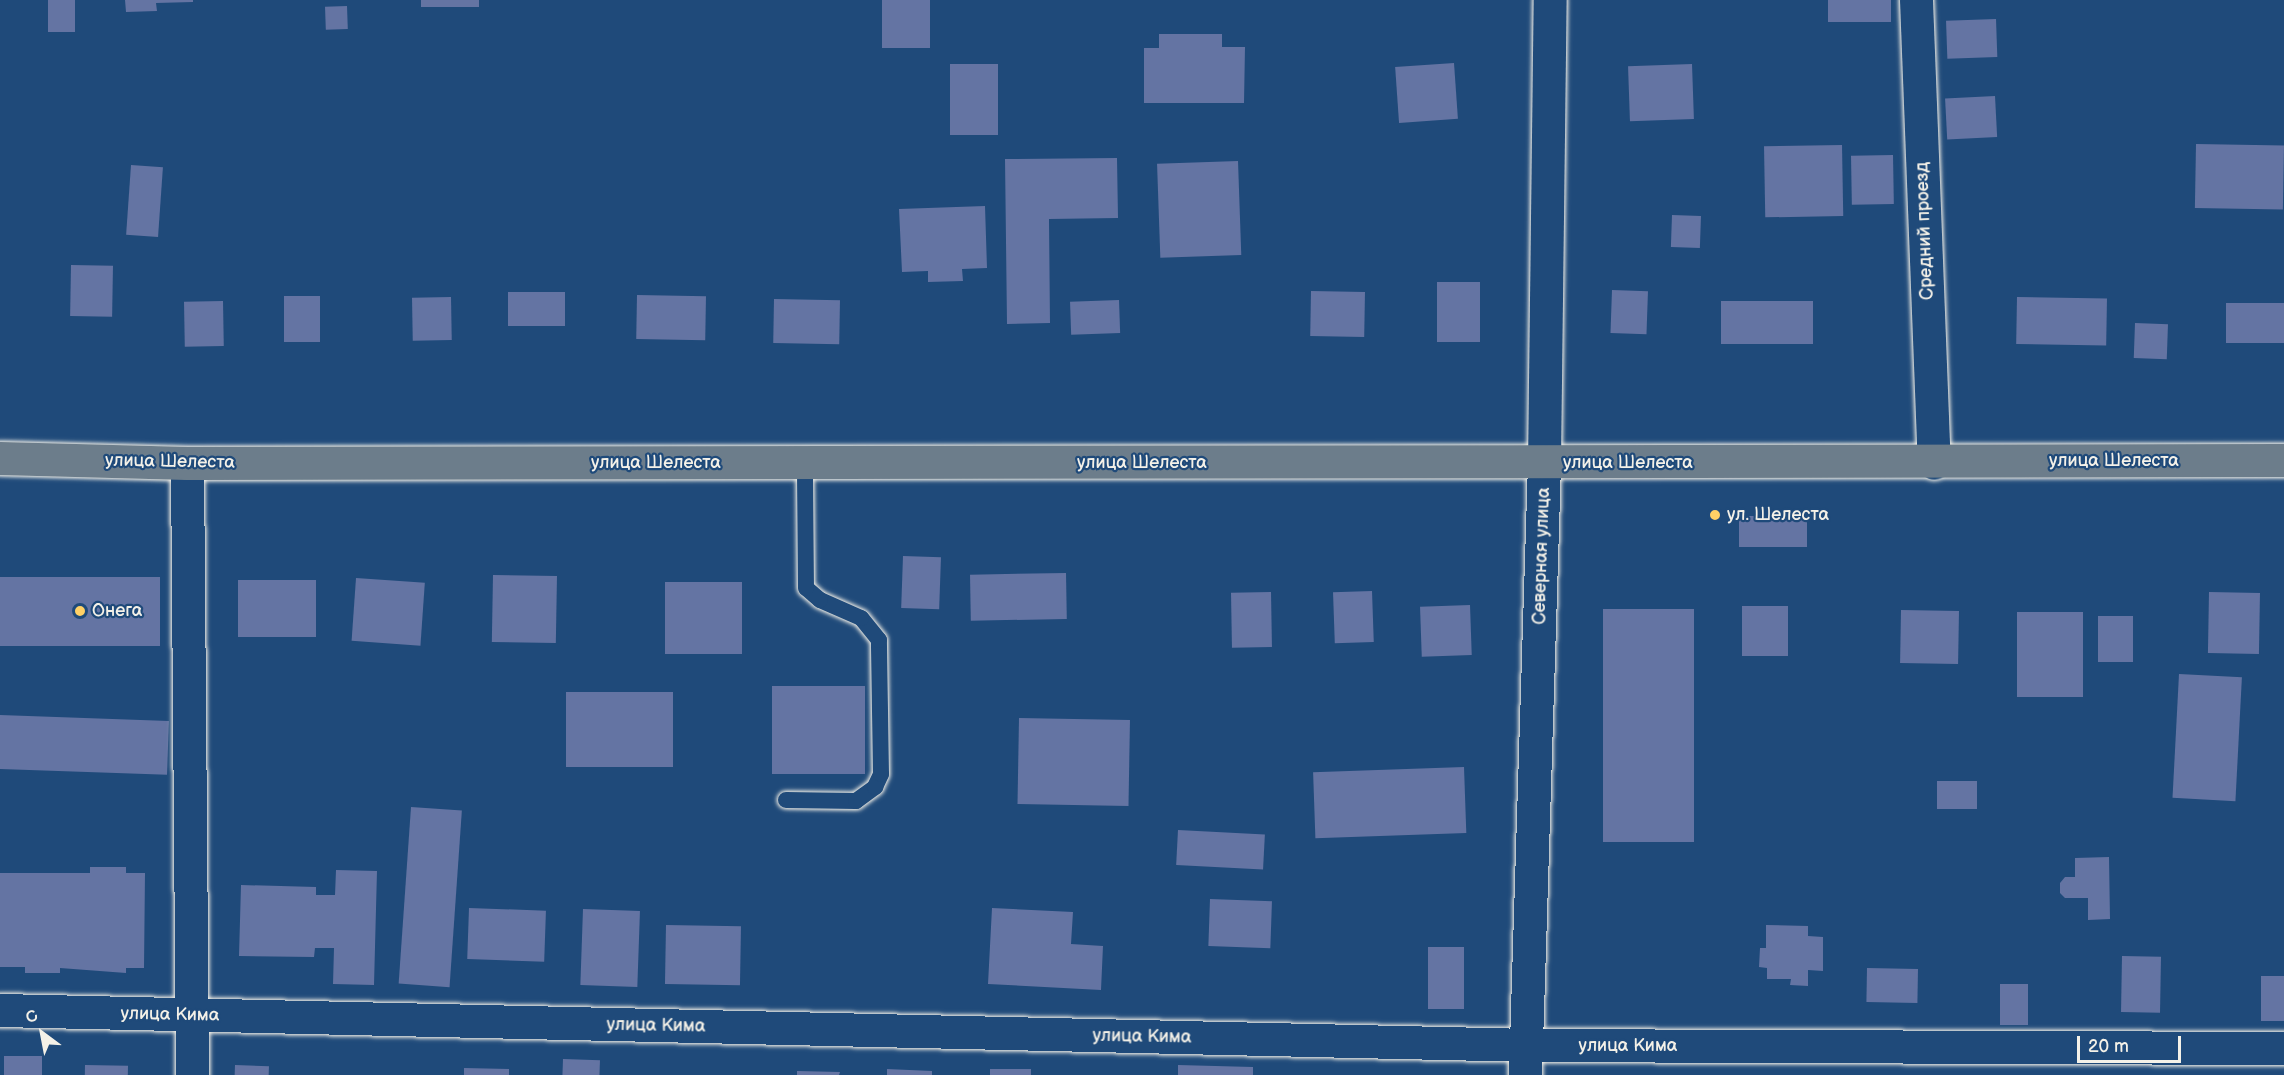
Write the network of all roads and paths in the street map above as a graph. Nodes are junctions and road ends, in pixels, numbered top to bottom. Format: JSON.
{"nodes":[{"id":1,"x":1550,"y":0,"type":"edge"},
{"id":2,"x":1916,"y":0,"type":"edge"},
{"id":3,"x":0,"y":458,"type":"edge"},
{"id":4,"x":2284,"y":460,"type":"edge"},
{"id":5,"x":1934,"y":462,"type":"junction"},
{"id":6,"x":187,"y":463,"type":"junction"},
{"id":7,"x":804,"y":463,"type":"junction"},
{"id":8,"x":1544,"y":463,"type":"junction"},
{"id":9,"x":786,"y":800,"type":"dead end"},
{"id":10,"x":0,"y":1010,"type":"edge"},
{"id":11,"x":193,"y":1015,"type":"junction"},
{"id":12,"x":2284,"y":1047,"type":"edge"},
{"id":13,"x":1527,"y":1060,"type":"edge"},
{"id":14,"x":192,"y":1075,"type":"edge"}],
"edges":[{"from":1,"to":8,"type":"street","name":"Северная улица"},
{"from":2,"to":5,"type":"street","name":"Средний проезд"},
{"from":3,"to":6,"type":"main road","name":"улица Шелеста"},
{"from":4,"to":5,"type":"main road","name":"улица Шелеста"},
{"from":5,"to":8,"type":"main road","name":"улица Шелеста"},
{"from":6,"to":7,"type":"main road","name":"улица Шелеста"},
{"from":6,"to":11,"type":"street"},
{"from":7,"to":8,"type":"main road","name":"улица Шелеста"},
{"from":7,"to":9,"type":"lane"},
{"from":8,"to":13,"type":"street","name":"Северная улица"},
{"from":10,"to":11,"type":"street","name":"улица Кима"},
{"from":11,"to":13,"type":"street","name":"улица Кима"},
{"from":11,"to":14,"type":"street"},
{"from":12,"to":13,"type":"street","name":"улица Кима"}]}
